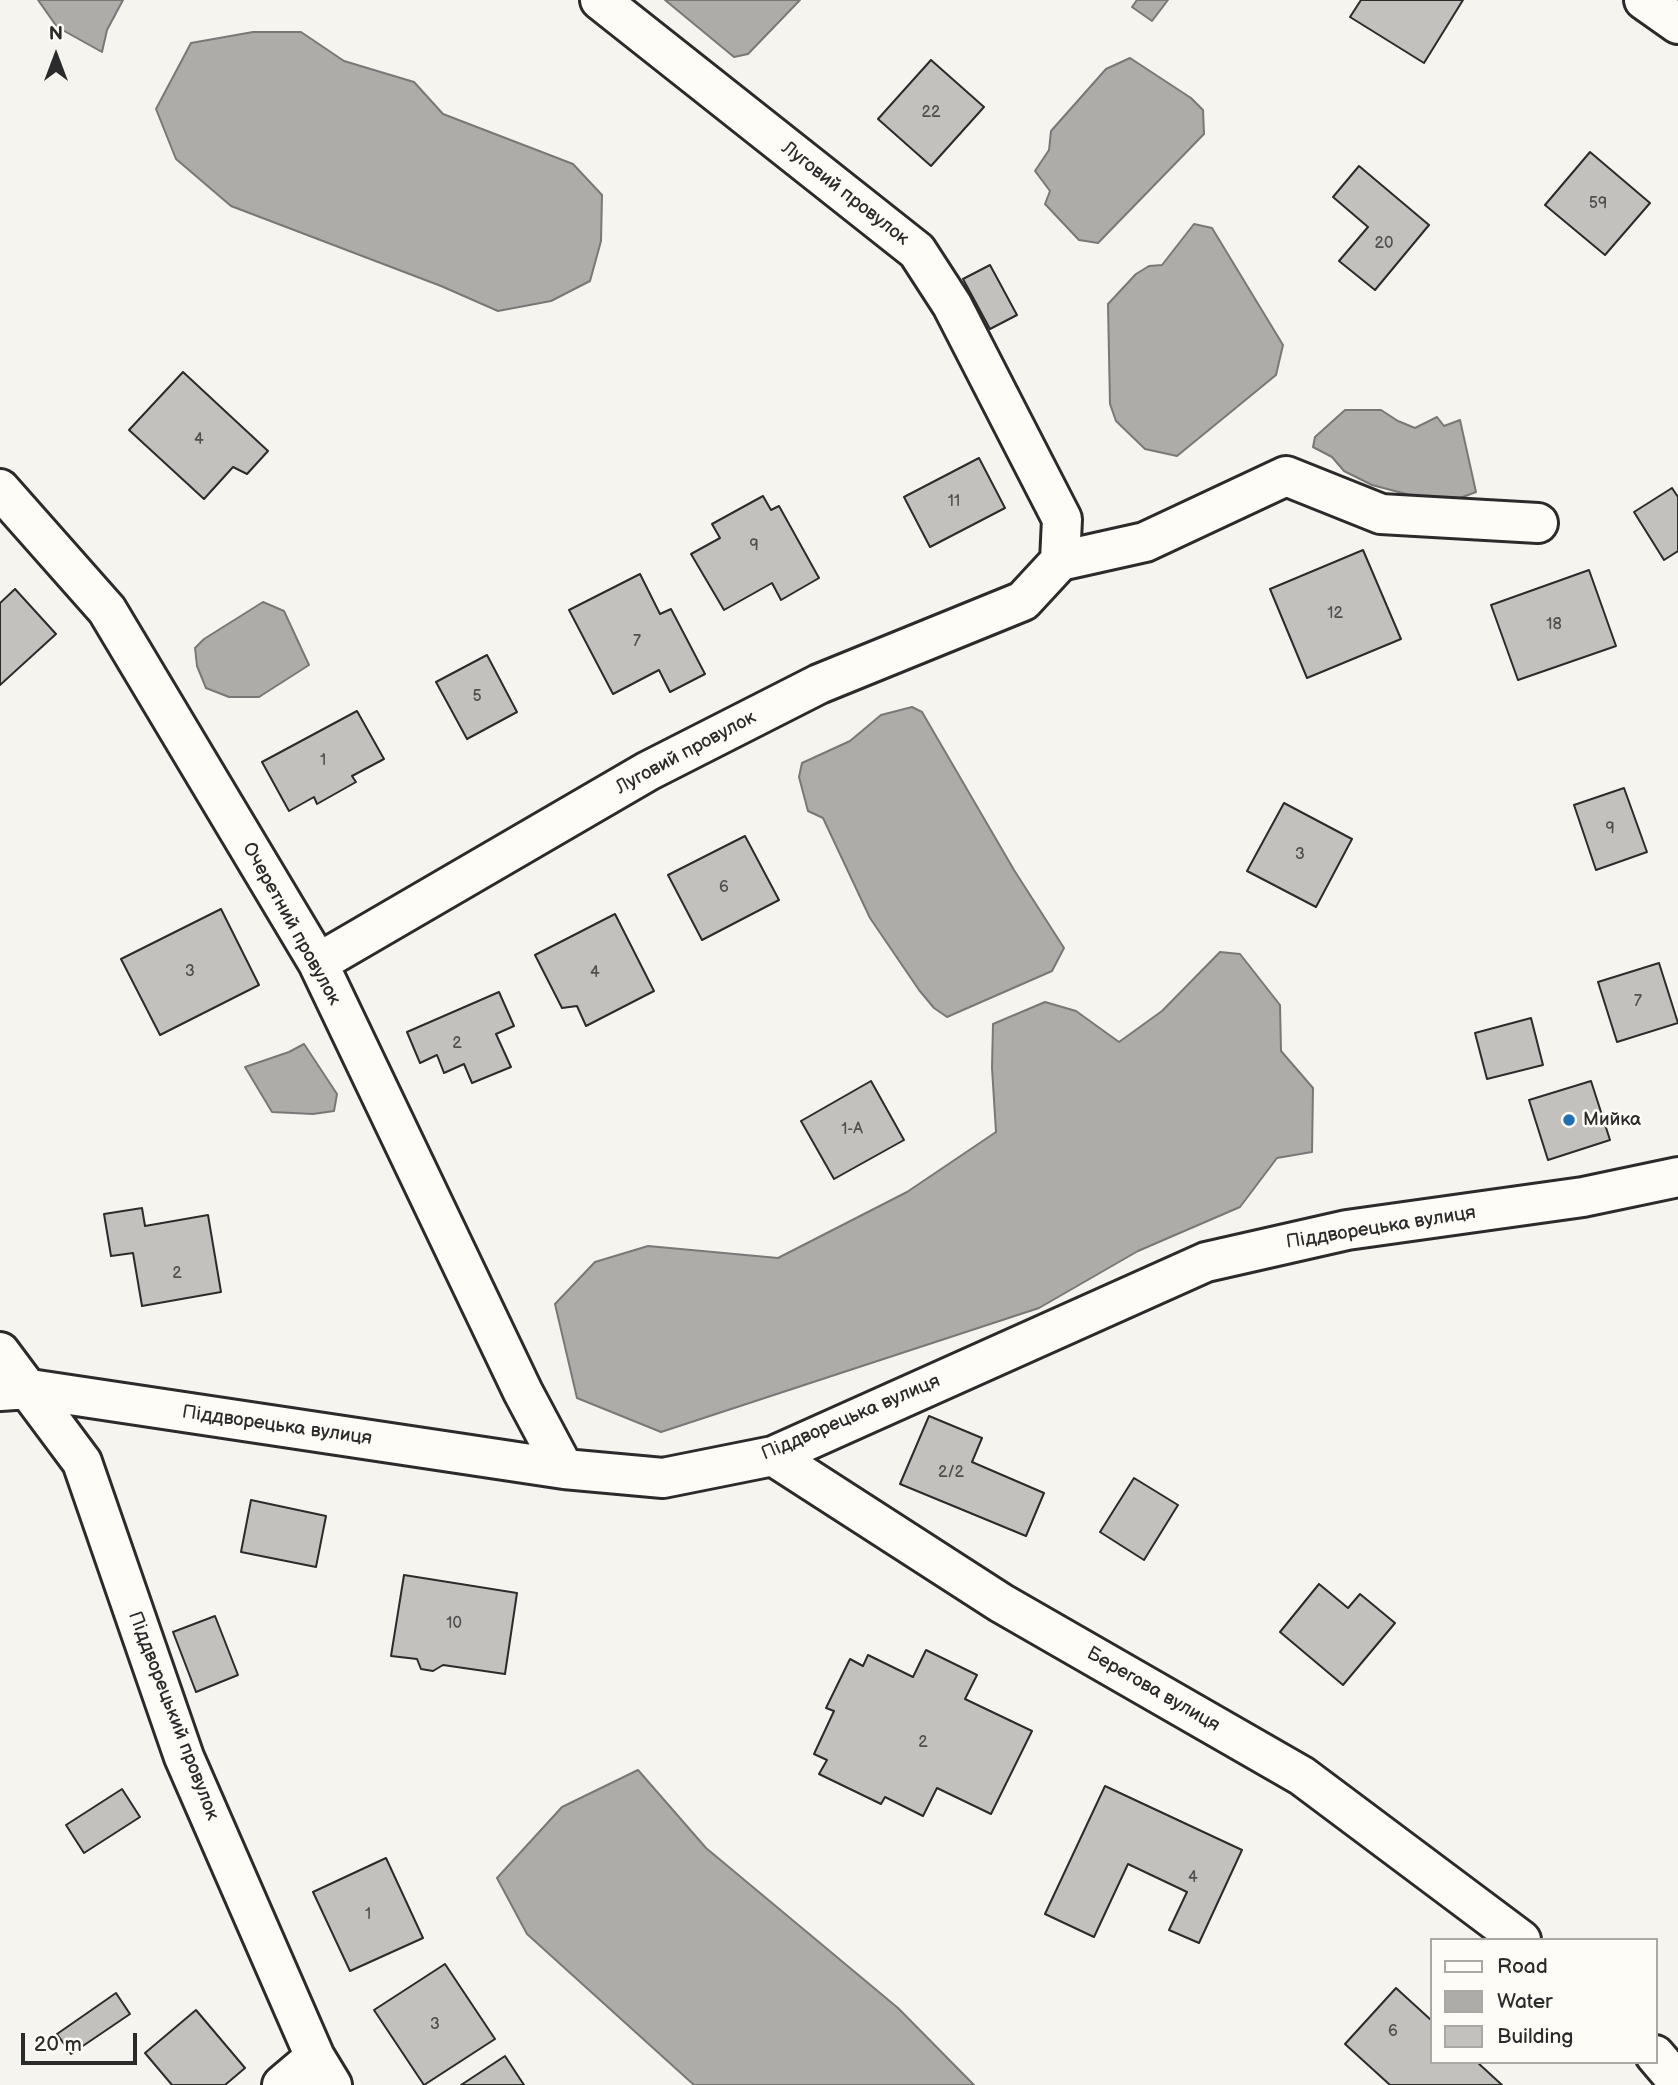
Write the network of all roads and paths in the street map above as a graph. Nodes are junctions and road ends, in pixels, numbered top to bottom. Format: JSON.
{"nodes":[{"id":1,"x":600,"y":0,"type":"edge"},
{"id":2,"x":1644,"y":0,"type":"edge"},
{"id":3,"x":1678,"y":24,"type":"edge"},
{"id":4,"x":0,"y":489,"type":"edge"},
{"id":5,"x":1538,"y":523,"type":"dead end"},
{"id":6,"x":1060,"y":561,"type":"junction"},
{"id":7,"x":318,"y":963,"type":"junction"},
{"id":8,"x":1678,"y":1177,"type":"edge"},
{"id":9,"x":0,"y":1352,"type":"edge"},
{"id":10,"x":15,"y":1390,"type":"edge"},
{"id":11,"x":774,"y":1456,"type":"junction"},
{"id":12,"x":564,"y":1469,"type":"junction"},
{"id":13,"x":1518,"y":1938,"type":"edge"},
{"id":14,"x":1657,"y":2057,"type":"edge"},
{"id":15,"x":323,"y":2071,"type":"edge"},
{"id":16,"x":1678,"y":2082,"type":"edge"},
{"id":17,"x":282,"y":2085,"type":"edge"}],
"edges":[{"from":1,"to":6,"type":"street","name":"Луговий провулок"},
{"from":2,"to":3,"type":"street"},
{"from":4,"to":7,"type":"street","name":"Очеретний провулок"},
{"from":5,"to":6,"type":"street"},
{"from":6,"to":7,"type":"street","name":"Луговий провулок"},
{"from":7,"to":12,"type":"street","name":"Очеретний провулок"},
{"from":8,"to":11,"type":"street","name":"Піддворецька вулиця"},
{"from":9,"to":10,"type":"street","name":"Піддворецький провулок"},
{"from":10,"to":12,"type":"street","name":"Піддворецька вулиця"},
{"from":10,"to":15,"type":"street","name":"Піддворецький провулок"},
{"from":11,"to":12,"type":"street","name":"Піддворецька вулиця"},
{"from":11,"to":13,"type":"street","name":"Берегова вулиця"},
{"from":14,"to":16,"type":"street"},
{"from":15,"to":17,"type":"street"}]}
